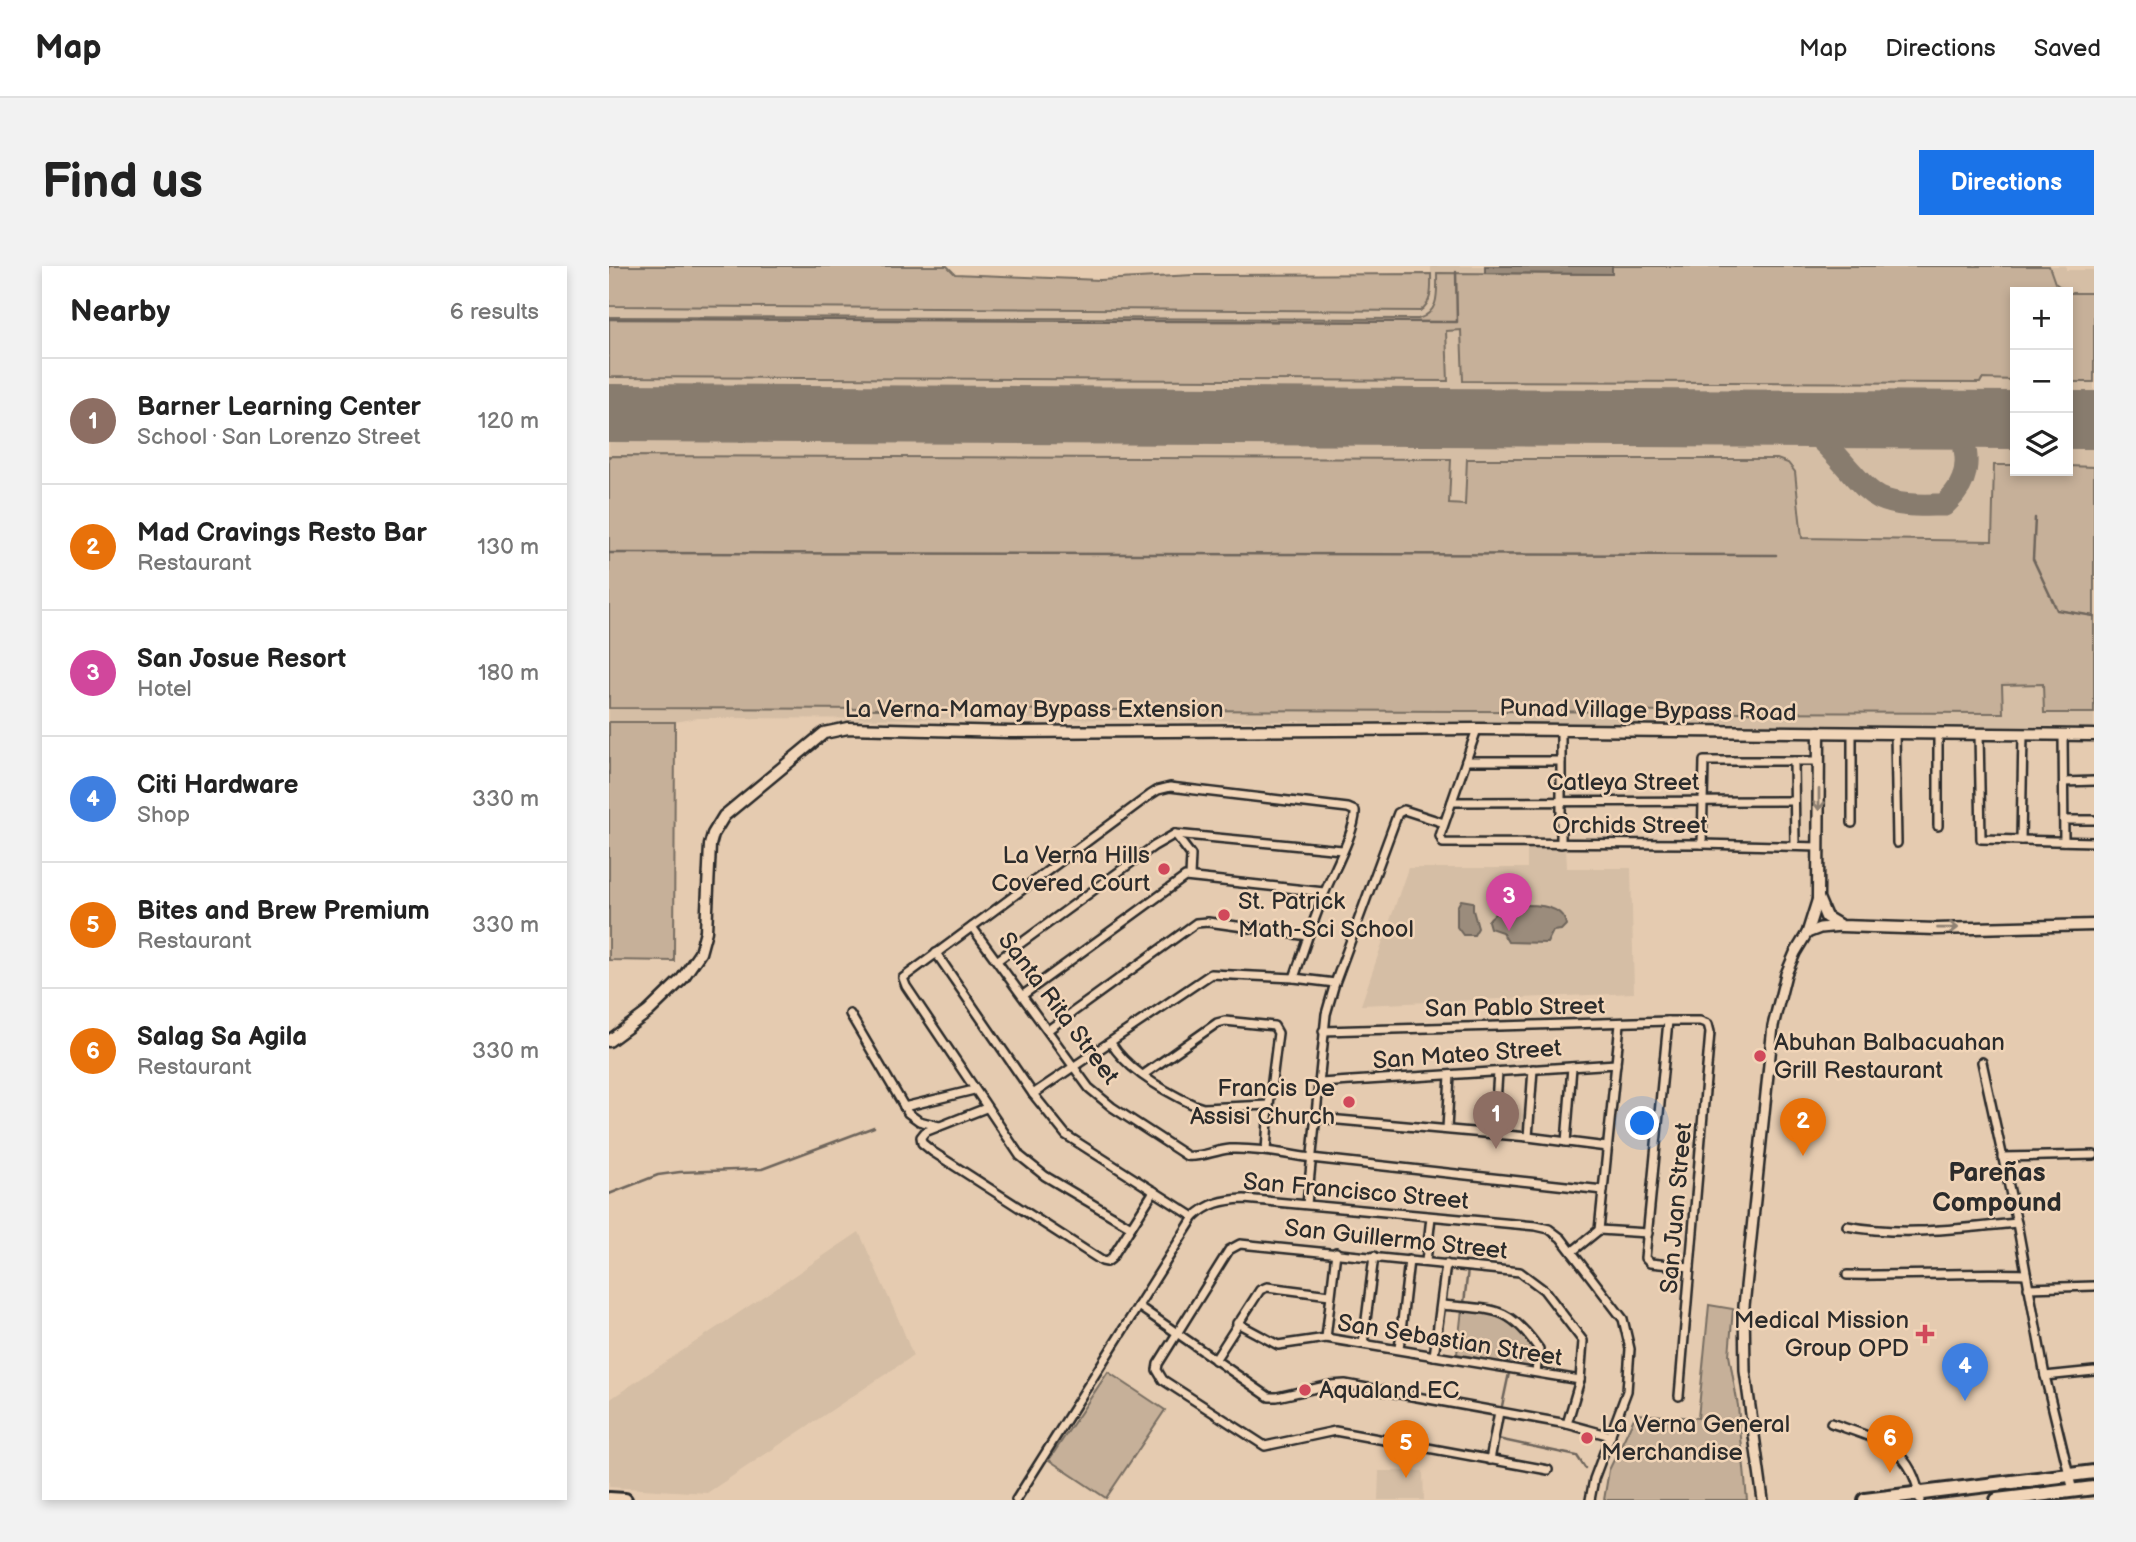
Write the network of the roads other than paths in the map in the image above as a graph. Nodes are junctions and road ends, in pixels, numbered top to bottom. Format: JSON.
{"nodes":[{"id":1,"x":1477,"y":729,"type":"junction"},
{"id":2,"x":1561,"y":730,"type":"junction"},
{"id":3,"x":1819,"y":732,"type":"junction"},
{"id":4,"x":1852,"y":733,"type":"junction"},
{"id":5,"x":1895,"y":733,"type":"junction"},
{"id":6,"x":1938,"y":733,"type":"junction"},
{"id":7,"x":1979,"y":734,"type":"junction"},
{"id":8,"x":2023,"y":735,"type":"junction"},
{"id":9,"x":2063,"y":735,"type":"junction"},
{"id":10,"x":2094,"y":735,"type":"edge"},
{"id":11,"x":1466,"y":761,"type":"junction"},
{"id":12,"x":1561,"y":761,"type":"junction"},
{"id":13,"x":1794,"y":761,"type":"junction"},
{"id":14,"x":1819,"y":761,"type":"junction"},
{"id":15,"x":2094,"y":781,"type":"edge"},
{"id":16,"x":2064,"y":782,"type":"junction"},
{"id":17,"x":1794,"y":801,"type":"junction"},
{"id":18,"x":1452,"y":802,"type":"junction"},
{"id":19,"x":1561,"y":802,"type":"junction"},
{"id":20,"x":1703,"y":802,"type":"junction"},
{"id":21,"x":2064,"y":820,"type":"junction"},
{"id":22,"x":2094,"y":820,"type":"edge"},
{"id":23,"x":1444,"y":823,"type":"junction"},
{"id":24,"x":1852,"y":823,"type":"dead end"},
{"id":25,"x":1938,"y":826,"type":"dead end"},
{"id":26,"x":1175,"y":834,"type":"junction"},
{"id":27,"x":2021,"y":840,"type":"junction"},
{"id":28,"x":2064,"y":841,"type":"junction"},
{"id":29,"x":2094,"y":842,"type":"edge"},
{"id":30,"x":1897,"y":843,"type":"dead end"},
{"id":31,"x":1561,"y":844,"type":"junction"},
{"id":32,"x":1702,"y":844,"type":"junction"},
{"id":33,"x":1795,"y":846,"type":"junction"},
{"id":34,"x":1819,"y":847,"type":"junction"},
{"id":35,"x":1342,"y":850,"type":"junction"},
{"id":36,"x":1190,"y":877,"type":"junction"},
{"id":37,"x":1325,"y":892,"type":"junction"},
{"id":38,"x":1818,"y":898,"type":"junction"},
{"id":39,"x":2094,"y":925,"type":"edge"},
{"id":40,"x":1841,"y":926,"type":"junction"},
{"id":41,"x":972,"y":927,"type":"junction"},
{"id":42,"x":1807,"y":933,"type":"junction"},
{"id":43,"x":1308,"y":936,"type":"junction"},
{"id":44,"x":936,"y":953,"type":"junction"},
{"id":45,"x":998,"y":960,"type":"junction"},
{"id":46,"x":1294,"y":978,"type":"junction"},
{"id":47,"x":1335,"y":983,"type":"junction"},
{"id":48,"x":1023,"y":995,"type":"junction"},
{"id":49,"x":849,"y":1014,"type":"dead end"},
{"id":50,"x":1668,"y":1021,"type":"junction"},
{"id":51,"x":1619,"y":1024,"type":"junction"},
{"id":52,"x":1708,"y":1024,"type":"joint"},
{"id":53,"x":1048,"y":1030,"type":"junction"},
{"id":54,"x":1323,"y":1031,"type":"junction"},
{"id":55,"x":609,"y":1041,"type":"edge"},
{"id":56,"x":1111,"y":1042,"type":"junction"},
{"id":57,"x":1982,"y":1062,"type":"dead end"},
{"id":58,"x":1616,"y":1064,"type":"junction"},
{"id":59,"x":1074,"y":1065,"type":"junction"},
{"id":60,"x":1572,"y":1067,"type":"junction"},
{"id":61,"x":1534,"y":1069,"type":"junction"},
{"id":62,"x":1498,"y":1072,"type":"junction"},
{"id":63,"x":1451,"y":1074,"type":"junction"},
{"id":64,"x":1143,"y":1075,"type":"junction"},
{"id":65,"x":1320,"y":1083,"type":"junction"},
{"id":66,"x":974,"y":1090,"type":"junction"},
{"id":67,"x":1033,"y":1094,"type":"junction"},
{"id":68,"x":1269,"y":1105,"type":"junction"},
{"id":69,"x":904,"y":1107,"type":"junction"},
{"id":70,"x":986,"y":1108,"type":"junction"},
{"id":71,"x":1317,"y":1118,"type":"junction"},
{"id":72,"x":939,"y":1126,"type":"junction"},
{"id":73,"x":1447,"y":1129,"type":"junction"},
{"id":74,"x":1494,"y":1134,"type":"junction"},
{"id":75,"x":1528,"y":1137,"type":"junction"},
{"id":76,"x":1566,"y":1142,"type":"junction"},
{"id":77,"x":1607,"y":1147,"type":"junction"},
{"id":78,"x":1266,"y":1151,"type":"junction"},
{"id":79,"x":2094,"y":1155,"type":"edge"},
{"id":80,"x":2002,"y":1157,"type":"junction"},
{"id":81,"x":1311,"y":1158,"type":"junction"},
{"id":82,"x":1603,"y":1190,"type":"junction"},
{"id":83,"x":1154,"y":1191,"type":"junction"},
{"id":84,"x":1307,"y":1204,"type":"junction"},
{"id":85,"x":1193,"y":1217,"type":"junction"},
{"id":86,"x":1431,"y":1217,"type":"junction"},
{"id":87,"x":2017,"y":1223,"type":"junction"},
{"id":88,"x":1847,"y":1226,"type":"dead end"},
{"id":89,"x":1131,"y":1227,"type":"junction"},
{"id":90,"x":1599,"y":1230,"type":"junction"},
{"id":91,"x":1648,"y":1233,"type":"junction"},
{"id":92,"x":1573,"y":1251,"type":"junction"},
{"id":93,"x":1336,"y":1252,"type":"junction"},
{"id":94,"x":1374,"y":1256,"type":"junction"},
{"id":95,"x":1409,"y":1260,"type":"junction"},
{"id":96,"x":1426,"y":1261,"type":"junction"},
{"id":97,"x":1446,"y":1264,"type":"junction"},
{"id":98,"x":1690,"y":1267,"type":"junction"},
{"id":99,"x":2026,"y":1274,"type":"junction"},
{"id":100,"x":1847,"y":1275,"type":"dead end"},
{"id":101,"x":2094,"y":1286,"type":"edge"},
{"id":102,"x":2028,"y":1288,"type":"junction"},
{"id":103,"x":1330,"y":1295,"type":"junction"},
{"id":104,"x":1442,"y":1305,"type":"junction"},
{"id":105,"x":1137,"y":1306,"type":"junction"},
{"id":106,"x":1237,"y":1323,"type":"junction"},
{"id":107,"x":1176,"y":1333,"type":"junction"},
{"id":108,"x":1326,"y":1338,"type":"junction"},
{"id":109,"x":1363,"y":1344,"type":"junction"},
{"id":110,"x":1399,"y":1349,"type":"junction"},
{"id":111,"x":1434,"y":1356,"type":"junction"},
{"id":112,"x":1215,"y":1360,"type":"junction"},
{"id":113,"x":2094,"y":1371,"type":"edge"},
{"id":114,"x":1536,"y":1372,"type":"junction"},
{"id":115,"x":2045,"y":1376,"type":"junction"},
{"id":116,"x":1580,"y":1380,"type":"junction"},
{"id":117,"x":1679,"y":1396,"type":"dead end"},
{"id":118,"x":1499,"y":1412,"type":"junction"},
{"id":119,"x":1831,"y":1423,"type":"dead end"},
{"id":120,"x":1567,"y":1424,"type":"junction"},
{"id":121,"x":1611,"y":1436,"type":"junction"},
{"id":122,"x":1490,"y":1460,"type":"junction"},
{"id":123,"x":1548,"y":1470,"type":"dead end"},
{"id":124,"x":2094,"y":1472,"type":"edge"},
{"id":125,"x":2069,"y":1475,"type":"junction"},
{"id":126,"x":2094,"y":1489,"type":"edge"},
{"id":127,"x":2073,"y":1491,"type":"junction"},
{"id":128,"x":1919,"y":1497,"type":"edge"},
{"id":129,"x":609,"y":1499,"type":"edge"},
{"id":130,"x":625,"y":1500,"type":"edge"},
{"id":131,"x":1016,"y":1500,"type":"edge"},
{"id":132,"x":1590,"y":1500,"type":"edge"},
{"id":133,"x":1763,"y":1500,"type":"edge"},
{"id":134,"x":1865,"y":1500,"type":"edge"},
{"id":135,"x":1997,"y":1500,"type":"edge"}],
"edges":[{"from":1,"to":2,"type":"main road","name":"Punad Village Bypass Road"},
{"from":1,"to":11,"type":"street"},
{"from":1,"to":55,"type":"main road","name":"La Verna-Mamay Bypass Extension"},
{"from":2,"to":3,"type":"main road","name":"Punad Village Bypass Road"},
{"from":2,"to":12,"type":"street"},
{"from":3,"to":4,"type":"main road","name":"Punad Village Bypass Road"},
{"from":3,"to":14,"type":"main road","name":"Punad Village Bypass Road"},
{"from":4,"to":5,"type":"main road","name":"Punad Village Bypass Road"},
{"from":4,"to":24,"type":"street"},
{"from":5,"to":6,"type":"main road","name":"Punad Village Bypass Road"},
{"from":5,"to":30,"type":"street"},
{"from":6,"to":7,"type":"main road","name":"Punad Village Bypass Road"},
{"from":6,"to":25,"type":"street"},
{"from":7,"to":8,"type":"main road","name":"Punad Village Bypass Road"},
{"from":7,"to":27,"type":"street"},
{"from":8,"to":9,"type":"main road","name":"Punad Village Bypass Road"},
{"from":8,"to":27,"type":"street"},
{"from":9,"to":10,"type":"main road","name":"Punad Village Bypass Road"},
{"from":9,"to":16,"type":"street"},
{"from":11,"to":12,"type":"street"},
{"from":11,"to":18,"type":"street"},
{"from":12,"to":19,"type":"street"},
{"from":13,"to":14,"type":"street"},
{"from":13,"to":17,"type":"street"},
{"from":13,"to":20,"type":"street"},
{"from":14,"to":34,"type":"main road","name":"Punad Village Bypass Road","one_way":true},
{"from":15,"to":16,"type":"street"},
{"from":16,"to":21,"type":"street"},
{"from":17,"to":20,"type":"street","name":"Catleya Street"},
{"from":17,"to":33,"type":"street"},
{"from":18,"to":19,"type":"street","name":"Catleya Street"},
{"from":18,"to":23,"type":"street"},
{"from":19,"to":20,"type":"street","name":"Catleya Street"},
{"from":19,"to":31,"type":"street"},
{"from":20,"to":32,"type":"street"},
{"from":21,"to":22,"type":"street"},
{"from":21,"to":28,"type":"street"},
{"from":23,"to":31,"type":"street","name":"Orchids Street"},
{"from":23,"to":47,"type":"street"},
{"from":26,"to":35,"type":"street"},
{"from":26,"to":36,"type":"street"},
{"from":26,"to":45,"type":"street"},
{"from":27,"to":28,"type":"street"},
{"from":28,"to":29,"type":"street"},
{"from":31,"to":32,"type":"street","name":"Orchids Street"},
{"from":32,"to":33,"type":"street","name":"Orchids Street"},
{"from":33,"to":34,"type":"street","name":"Orchids Street"},
{"from":34,"to":38,"type":"main road","name":"Punad Village Bypass Road"},
{"from":35,"to":37,"type":"street"},
{"from":35,"to":41,"type":"street"},
{"from":36,"to":37,"type":"street"},
{"from":36,"to":48,"type":"street"},
{"from":37,"to":43,"type":"street"},
{"from":38,"to":40,"type":"main road"},
{"from":38,"to":42,"type":"street"},
{"from":40,"to":39,"type":"main road","one_way":true},
{"from":40,"to":42,"type":"street"},
{"from":41,"to":44,"type":"street"},
{"from":41,"to":45,"type":"street","name":"Santa Rita Street"},
{"from":42,"to":133,"type":"street"},
{"from":43,"to":46,"type":"street"},
{"from":43,"to":53,"type":"street"},
{"from":44,"to":66,"type":"street"},
{"from":44,"to":67,"type":"street"},
{"from":45,"to":48,"type":"street","name":"Santa Rita Street"},
{"from":46,"to":47,"type":"street"},
{"from":46,"to":56,"type":"street"},
{"from":47,"to":54,"type":"street"},
{"from":48,"to":53,"type":"street","name":"Santa Rita Street"},
{"from":49,"to":69,"type":"street"},
{"from":50,"to":51,"type":"street","name":"San Pablo Street"},
{"from":50,"to":52,"type":"street","name":"San Pablo Street"},
{"from":50,"to":91,"type":"street"},
{"from":51,"to":54,"type":"street","name":"San Pablo Street"},
{"from":51,"to":58,"type":"street"},
{"from":52,"to":98,"type":"street","name":"San Juan Street"},
{"from":53,"to":59,"type":"street","name":"Santa Rita Street"},
{"from":54,"to":65,"type":"street"},
{"from":56,"to":59,"type":"street"},
{"from":56,"to":64,"type":"street"},
{"from":57,"to":80,"type":"street"},
{"from":58,"to":60,"type":"street","name":"San Mateo Street"},
{"from":58,"to":77,"type":"street"},
{"from":59,"to":67,"type":"street"},
{"from":59,"to":78,"type":"street","name":"Santa Rita Street"},
{"from":60,"to":61,"type":"street","name":"San Mateo Street"},
{"from":60,"to":76,"type":"street"},
{"from":61,"to":62,"type":"street","name":"San Mateo Street"},
{"from":61,"to":75,"type":"street"},
{"from":62,"to":63,"type":"street","name":"San Mateo Street"},
{"from":62,"to":74,"type":"street"},
{"from":63,"to":65,"type":"street","name":"San Mateo Street"},
{"from":63,"to":73,"type":"street"},
{"from":64,"to":68,"type":"street"},
{"from":64,"to":68,"type":"street"},
{"from":65,"to":71,"type":"street"},
{"from":66,"to":69,"type":"street"},
{"from":66,"to":70,"type":"street"},
{"from":67,"to":83,"type":"street"},
{"from":68,"to":78,"type":"street"},
{"from":69,"to":72,"type":"street"},
{"from":70,"to":72,"type":"street"},
{"from":70,"to":89,"type":"street"},
{"from":71,"to":73,"type":"street"},
{"from":71,"to":81,"type":"street"},
{"from":72,"to":89,"type":"street"},
{"from":73,"to":74,"type":"street"},
{"from":74,"to":75,"type":"street"},
{"from":75,"to":76,"type":"street"},
{"from":76,"to":77,"type":"street"},
{"from":77,"to":82,"type":"street"},
{"from":78,"to":81,"type":"street","name":"Santa Rita Street"},
{"from":79,"to":80,"type":"street"},
{"from":80,"to":87,"type":"street"},
{"from":81,"to":82,"type":"street","name":"Santa Rita Street"},
{"from":81,"to":84,"type":"street"},
{"from":82,"to":90,"type":"street"},
{"from":83,"to":85,"type":"street"},
{"from":83,"to":89,"type":"street"},
{"from":84,"to":85,"type":"street","name":"San Francisco Street"},
{"from":84,"to":86,"type":"street","name":"San Francisco Street"},
{"from":85,"to":105,"type":"street","name":"San Francisco Street"},
{"from":86,"to":92,"type":"street","name":"San Francisco Street"},
{"from":86,"to":96,"type":"street"},
{"from":87,"to":88,"type":"street"},
{"from":87,"to":99,"type":"street"},
{"from":90,"to":91,"type":"street"},
{"from":90,"to":92,"type":"street"},
{"from":91,"to":98,"type":"street"},
{"from":92,"to":121,"type":"street","name":"San Francisco Street"},
{"from":93,"to":94,"type":"street","name":"San Guillermo Street"},
{"from":93,"to":103,"type":"street"},
{"from":93,"to":107,"type":"street","name":"San Guillermo Street"},
{"from":94,"to":95,"type":"street","name":"San Guillermo Street"},
{"from":94,"to":109,"type":"street"},
{"from":95,"to":96,"type":"street","name":"San Guillermo Street"},
{"from":95,"to":110,"type":"street"},
{"from":96,"to":97,"type":"street","name":"San Guillermo Street"},
{"from":97,"to":104,"type":"street"},
{"from":97,"to":116,"type":"street","name":"San Guillermo Street"},
{"from":98,"to":117,"type":"street","name":"San Juan Street"},
{"from":99,"to":100,"type":"street"},
{"from":99,"to":102,"type":"street"},
{"from":101,"to":102,"type":"street"},
{"from":102,"to":115,"type":"street"},
{"from":103,"to":106,"type":"street"},
{"from":103,"to":108,"type":"street"},
{"from":104,"to":111,"type":"street"},
{"from":104,"to":114,"type":"street"},
{"from":105,"to":107,"type":"street"},
{"from":105,"to":131,"type":"street","name":"San Francisco Street"},
{"from":106,"to":108,"type":"street","name":"San Sebastian Street"},
{"from":106,"to":112,"type":"street"},
{"from":107,"to":112,"type":"street"},
{"from":107,"to":122,"type":"street"},
{"from":108,"to":109,"type":"street","name":"San Sebastian Street"},
{"from":109,"to":110,"type":"street","name":"San Sebastian Street"},
{"from":110,"to":111,"type":"street","name":"San Sebastian Street"},
{"from":111,"to":114,"type":"street","name":"San Sebastian Street"},
{"from":112,"to":118,"type":"street"},
{"from":113,"to":115,"type":"street"},
{"from":114,"to":116,"type":"street","name":"San Sebastian Street"},
{"from":115,"to":125,"type":"street"},
{"from":116,"to":120,"type":"street","name":"San Guillermo Street"},
{"from":118,"to":120,"type":"street"},
{"from":118,"to":122,"type":"street"},
{"from":119,"to":128,"type":"street"},
{"from":120,"to":121,"type":"street"},
{"from":121,"to":132,"type":"street","name":"San Francisco Street"},
{"from":122,"to":123,"type":"street"},
{"from":124,"to":125,"type":"highway"},
{"from":125,"to":127,"type":"street"},
{"from":125,"to":128,"type":"highway"},
{"from":126,"to":127,"type":"highway"},
{"from":127,"to":135,"type":"highway"},
{"from":128,"to":134,"type":"highway"},
{"from":129,"to":130,"type":"highway"}]}
